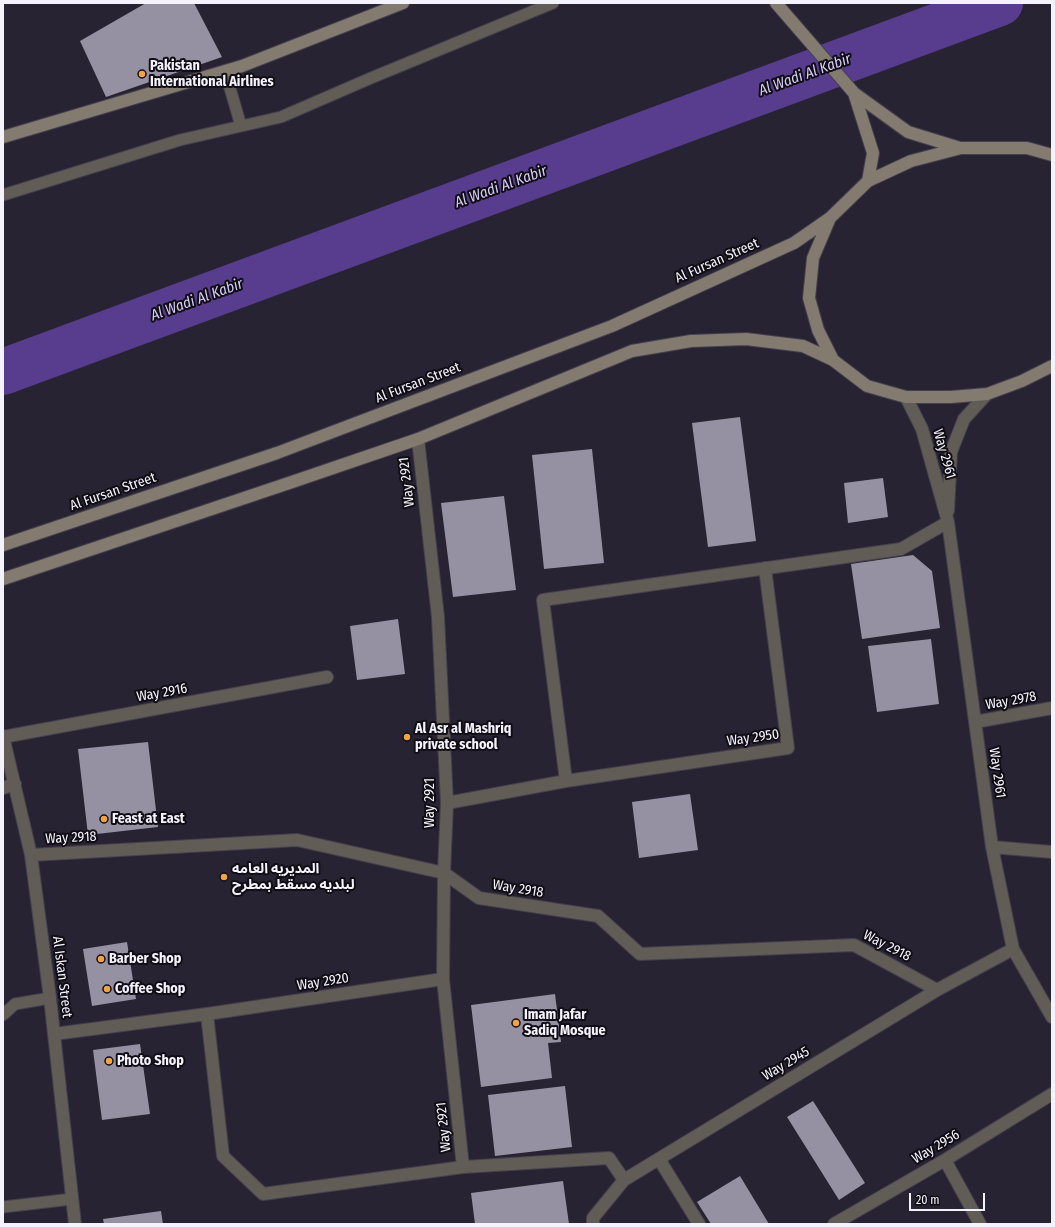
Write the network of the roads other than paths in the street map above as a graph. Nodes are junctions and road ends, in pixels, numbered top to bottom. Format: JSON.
{"nodes":[{"id":1,"x":553,"y":3,"type":"edge"},
{"id":2,"x":776,"y":3,"type":"edge"},
{"id":3,"x":397,"y":4,"type":"edge"},
{"id":4,"x":225,"y":71,"type":"junction"},
{"id":5,"x":854,"y":93,"type":"junction"},
{"id":6,"x":241,"y":126,"type":"junction"},
{"id":7,"x":3,"y":137,"type":"edge"},
{"id":8,"x":961,"y":148,"type":"junction"},
{"id":9,"x":1052,"y":155,"type":"edge"},
{"id":10,"x":868,"y":181,"type":"junction"},
{"id":11,"x":3,"y":195,"type":"edge"},
{"id":12,"x":830,"y":218,"type":"junction"},
{"id":13,"x":833,"y":360,"type":"junction"},
{"id":14,"x":1052,"y":366,"type":"edge"},
{"id":15,"x":987,"y":394,"type":"junction"},
{"id":16,"x":906,"y":397,"type":"junction"},
{"id":17,"x":418,"y":439,"type":"junction"},
{"id":18,"x":948,"y":522,"type":"junction"},
{"id":19,"x":3,"y":544,"type":"edge"},
{"id":20,"x":765,"y":568,"type":"junction"},
{"id":21,"x":3,"y":579,"type":"edge"},
{"id":22,"x":327,"y":678,"type":"dead end"},
{"id":23,"x":1052,"y":708,"type":"edge"},
{"id":24,"x":975,"y":722,"type":"junction"},
{"id":25,"x":3,"y":736,"type":"edge"},
{"id":26,"x":566,"y":781,"type":"junction"},
{"id":27,"x":15,"y":784,"type":"junction"},
{"id":28,"x":3,"y":788,"type":"edge"},
{"id":29,"x":447,"y":803,"type":"junction"},
{"id":30,"x":992,"y":847,"type":"junction"},
{"id":31,"x":1052,"y":852,"type":"edge"},
{"id":32,"x":31,"y":855,"type":"junction"},
{"id":33,"x":444,"y":873,"type":"junction"},
{"id":34,"x":1012,"y":949,"type":"junction"},
{"id":35,"x":444,"y":979,"type":"junction"},
{"id":36,"x":937,"y":990,"type":"junction"},
{"id":37,"x":50,"y":998,"type":"junction"},
{"id":38,"x":206,"y":1014,"type":"junction"},
{"id":39,"x":3,"y":1015,"type":"edge"},
{"id":40,"x":1052,"y":1017,"type":"edge"},
{"id":41,"x":54,"y":1034,"type":"junction"},
{"id":42,"x":1052,"y":1094,"type":"edge"},
{"id":43,"x":659,"y":1159,"type":"junction"},
{"id":44,"x":944,"y":1160,"type":"junction"},
{"id":45,"x":463,"y":1167,"type":"junction"},
{"id":46,"x":624,"y":1180,"type":"junction"},
{"id":47,"x":72,"y":1199,"type":"junction"},
{"id":48,"x":3,"y":1207,"type":"edge"},
{"id":49,"x":75,"y":1224,"type":"edge"},
{"id":50,"x":593,"y":1224,"type":"edge"},
{"id":51,"x":699,"y":1224,"type":"edge"},
{"id":52,"x":834,"y":1224,"type":"edge"},
{"id":53,"x":980,"y":1224,"type":"edge"}],
"edges":[{"from":1,"to":6,"type":"lane"},
{"from":2,"to":5,"type":"street"},
{"from":3,"to":4,"type":"street"},
{"from":4,"to":6,"type":"lane"},
{"from":4,"to":7,"type":"street"},
{"from":5,"to":8,"type":"street"},
{"from":5,"to":10,"type":"street"},
{"from":6,"to":11,"type":"lane"},
{"from":8,"to":9,"type":"street"},
{"from":8,"to":10,"type":"street"},
{"from":10,"to":12,"type":"street"},
{"from":12,"to":13,"type":"street"},
{"from":12,"to":19,"type":"street","name":"Al Fursan Street"},
{"from":13,"to":16,"type":"street"},
{"from":13,"to":17,"type":"street"},
{"from":14,"to":15,"type":"street"},
{"from":15,"to":16,"type":"street"},
{"from":15,"to":18,"type":"street","name":"Way 2961"},
{"from":16,"to":18,"type":"street","name":"Way 2961"},
{"from":17,"to":21,"type":"street"},
{"from":17,"to":29,"type":"street","name":"Way 2921"},
{"from":18,"to":20,"type":"street"},
{"from":18,"to":24,"type":"street","name":"Way 2961"},
{"from":20,"to":26,"type":"street"},
{"from":20,"to":26,"type":"street","name":"Way 2950"},
{"from":22,"to":25,"type":"street","name":"Way 2916"},
{"from":23,"to":24,"type":"street","name":"Way 2978"},
{"from":24,"to":30,"type":"street","name":"Way 2961"},
{"from":25,"to":27,"type":"street","name":"Al Iskan Street"},
{"from":26,"to":29,"type":"street","name":"Way 2950"},
{"from":27,"to":28,"type":"street"},
{"from":27,"to":32,"type":"street","name":"Al Iskan Street"},
{"from":29,"to":33,"type":"street","name":"Way 2921"},
{"from":30,"to":31,"type":"street"},
{"from":30,"to":34,"type":"street","name":"Way 2961"},
{"from":32,"to":33,"type":"street","name":"Way 2918"},
{"from":32,"to":37,"type":"street","name":"Al Iskan Street"},
{"from":33,"to":35,"type":"street","name":"Way 2921"},
{"from":33,"to":36,"type":"street","name":"Way 2918"},
{"from":34,"to":36,"type":"street","name":"Way 2945"},
{"from":34,"to":40,"type":"street","name":"Way 2961"},
{"from":35,"to":38,"type":"street","name":"Way 2920"},
{"from":35,"to":45,"type":"street","name":"Way 2921"},
{"from":36,"to":43,"type":"street","name":"Way 2945"},
{"from":37,"to":39,"type":"lane"},
{"from":37,"to":41,"type":"street","name":"Al Iskan Street"},
{"from":38,"to":41,"type":"street","name":"Way 2920"},
{"from":38,"to":45,"type":"street","name":"Way 2921"},
{"from":41,"to":47,"type":"street","name":"Al Iskan Street"},
{"from":42,"to":44,"type":"street","name":"Way 2956"},
{"from":43,"to":46,"type":"street","name":"Way 2945"},
{"from":43,"to":51,"type":"street"},
{"from":44,"to":52,"type":"street","name":"Way 2956"},
{"from":44,"to":53,"type":"street"},
{"from":45,"to":46,"type":"street","name":"Way 2921"},
{"from":46,"to":50,"type":"street","name":"Way 2945"},
{"from":47,"to":48,"type":"lane"},
{"from":47,"to":49,"type":"street","name":"Al Iskan Street"}]}
